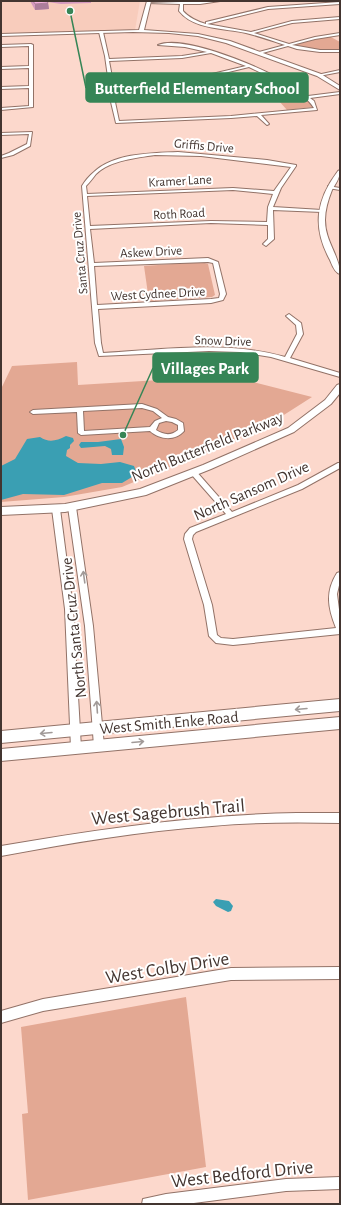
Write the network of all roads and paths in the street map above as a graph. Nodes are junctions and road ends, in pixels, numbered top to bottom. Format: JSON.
{"nodes":[{"id":1,"x":218,"y":1,"type":"edge"},
{"id":2,"x":149,"y":2,"type":"edge"},
{"id":3,"x":182,"y":2,"type":"edge"},
{"id":4,"x":340,"y":3,"type":"edge"},
{"id":5,"x":340,"y":18,"type":"edge"},
{"id":6,"x":204,"y":24,"type":"junction"},
{"id":7,"x":141,"y":31,"type":"junction"},
{"id":8,"x":101,"y":32,"type":"junction"},
{"id":9,"x":250,"y":33,"type":"junction"},
{"id":10,"x":340,"y":34,"type":"edge"},
{"id":11,"x":1,"y":35,"type":"edge"},
{"id":12,"x":160,"y":45,"type":"dead end"},
{"id":13,"x":286,"y":45,"type":"junction"},
{"id":14,"x":1,"y":46,"type":"edge"},
{"id":15,"x":340,"y":50,"type":"edge"},
{"id":16,"x":211,"y":52,"type":"junction"},
{"id":17,"x":260,"y":52,"type":"junction"},
{"id":18,"x":108,"y":60,"type":"junction"},
{"id":19,"x":247,"y":66,"type":"junction"},
{"id":20,"x":31,"y":67,"type":"junction"},
{"id":21,"x":1,"y":68,"type":"edge"},
{"id":22,"x":340,"y":72,"type":"edge"},
{"id":23,"x":318,"y":76,"type":"junction"},
{"id":24,"x":286,"y":83,"type":"junction"},
{"id":25,"x":31,"y":87,"type":"junction"},
{"id":26,"x":1,"y":88,"type":"edge"},
{"id":27,"x":340,"y":88,"type":"edge"},
{"id":28,"x":340,"y":93,"type":"edge"},
{"id":29,"x":308,"y":97,"type":"junction"},
{"id":30,"x":1,"y":109,"type":"edge"},
{"id":31,"x":259,"y":115,"type":"junction"},
{"id":32,"x":267,"y":124,"type":"dead end"},
{"id":33,"x":1,"y":134,"type":"edge"},
{"id":34,"x":1,"y":157,"type":"edge"},
{"id":35,"x":112,"y":163,"type":"joint"},
{"id":36,"x":340,"y":172,"type":"edge"},
{"id":37,"x":330,"y":187,"type":"junction"},
{"id":38,"x":340,"y":189,"type":"edge"},
{"id":39,"x":277,"y":193,"type":"junction"},
{"id":40,"x":85,"y":195,"type":"junction"},
{"id":41,"x":272,"y":208,"type":"junction"},
{"id":42,"x":322,"y":211,"type":"junction"},
{"id":43,"x":270,"y":224,"type":"junction"},
{"id":44,"x":89,"y":228,"type":"junction"},
{"id":45,"x":266,"y":244,"type":"dead end"},
{"id":46,"x":92,"y":265,"type":"junction"},
{"id":47,"x":340,"y":272,"type":"edge"},
{"id":48,"x":221,"y":299,"type":"joint"},
{"id":49,"x":96,"y":307,"type":"junction"},
{"id":50,"x":289,"y":316,"type":"dead end"},
{"id":51,"x":101,"y":355,"type":"joint"},
{"id":52,"x":288,"y":359,"type":"junction"},
{"id":53,"x":340,"y":375,"type":"edge"},
{"id":54,"x":340,"y":387,"type":"edge"},
{"id":55,"x":80,"y":409,"type":"junction"},
{"id":56,"x":33,"y":412,"type":"dead end"},
{"id":57,"x":165,"y":419,"type":"junction"},
{"id":58,"x":153,"y":429,"type":"junction"},
{"id":59,"x":340,"y":465,"type":"edge"},
{"id":60,"x":193,"y":472,"type":"junction"},
{"id":61,"x":72,"y":507,"type":"junction"},
{"id":62,"x":56,"y":509,"type":"junction"},
{"id":63,"x":1,"y":511,"type":"edge"},
{"id":64,"x":231,"y":515,"type":"junction"},
{"id":65,"x":340,"y":575,"type":"edge"},
{"id":66,"x":340,"y":628,"type":"edge"},
{"id":67,"x":340,"y":631,"type":"edge"},
{"id":68,"x":340,"y":706,"type":"edge"},
{"id":69,"x":340,"y":723,"type":"edge"},
{"id":70,"x":98,"y":728,"type":"junction"},
{"id":71,"x":74,"y":730,"type":"junction"},
{"id":72,"x":1,"y":737,"type":"edge"},
{"id":73,"x":99,"y":746,"type":"junction"},
{"id":74,"x":76,"y":748,"type":"junction"},
{"id":75,"x":1,"y":755,"type":"edge"},
{"id":76,"x":340,"y":818,"type":"edge"},
{"id":77,"x":1,"y":851,"type":"edge"},
{"id":78,"x":340,"y":973,"type":"edge"},
{"id":79,"x":1,"y":1017,"type":"edge"},
{"id":80,"x":340,"y":1183,"type":"edge"},
{"id":81,"x":148,"y":1204,"type":"edge"}],
"edges":[{"from":1,"to":3,"type":"street"},
{"from":2,"to":3,"type":"street"},
{"from":2,"to":7,"type":"street"},
{"from":3,"to":6,"type":"street"},
{"from":4,"to":6,"type":"street"},
{"from":5,"to":9,"type":"street"},
{"from":6,"to":9,"type":"street"},
{"from":7,"to":8,"type":"street"},
{"from":7,"to":17,"type":"street"},
{"from":8,"to":11,"type":"street"},
{"from":8,"to":18,"type":"street"},
{"from":9,"to":13,"type":"street"},
{"from":10,"to":13,"type":"street"},
{"from":12,"to":16,"type":"street"},
{"from":13,"to":15,"type":"street"},
{"from":13,"to":17,"type":"street"},
{"from":14,"to":20,"type":"street"},
{"from":16,"to":18,"type":"street"},
{"from":16,"to":19,"type":"street"},
{"from":17,"to":23,"type":"street"},
{"from":18,"to":19,"type":"street"},
{"from":19,"to":24,"type":"street"},
{"from":20,"to":21,"type":"street"},
{"from":20,"to":25,"type":"street"},
{"from":22,"to":23,"type":"street"},
{"from":23,"to":27,"type":"street"},
{"from":24,"to":29,"type":"street"},
{"from":24,"to":31,"type":"street"},
{"from":25,"to":26,"type":"street"},
{"from":25,"to":30,"type":"street"},
{"from":28,"to":29,"type":"street"},
{"from":29,"to":31,"type":"street"},
{"from":31,"to":32,"type":"street"},
{"from":33,"to":34,"type":"street"},
{"from":35,"to":39,"type":"street","name":"Griffis Drive"},
{"from":35,"to":40,"type":"street","name":"Santa Cruz Drive"},
{"from":36,"to":37,"type":"street"},
{"from":37,"to":38,"type":"street"},
{"from":37,"to":42,"type":"street"},
{"from":39,"to":40,"type":"street","name":"Kramer Lane"},
{"from":39,"to":41,"type":"street"},
{"from":40,"to":44,"type":"street","name":"Santa Cruz Drive"},
{"from":41,"to":42,"type":"street"},
{"from":41,"to":43,"type":"street"},
{"from":42,"to":47,"type":"street"},
{"from":43,"to":44,"type":"street","name":"Roth Road"},
{"from":43,"to":45,"type":"street"},
{"from":44,"to":46,"type":"street","name":"Santa Cruz Drive"},
{"from":46,"to":48,"type":"street","name":"Askew Drive"},
{"from":46,"to":49,"type":"street","name":"Santa Cruz Drive"},
{"from":48,"to":49,"type":"street","name":"West Cydnee Drive"},
{"from":49,"to":51,"type":"street","name":"Santa Cruz Drive"},
{"from":50,"to":52,"type":"street"},
{"from":51,"to":52,"type":"street","name":"Snow Drive"},
{"from":52,"to":53,"type":"street","name":"Snow Drive"},
{"from":54,"to":60,"type":"street","name":"North Butterfield Parkway"},
{"from":55,"to":56,"type":"street"},
{"from":55,"to":57,"type":"street"},
{"from":55,"to":58,"type":"street"},
{"from":57,"to":58,"type":"street"},
{"from":57,"to":58,"type":"street"},
{"from":59,"to":64,"type":"street","name":"North Sansom Drive"},
{"from":60,"to":61,"type":"street","name":"North Butterfield Parkway"},
{"from":60,"to":64,"type":"street"},
{"from":61,"to":62,"type":"street","name":"North Butterfield Parkway"},
{"from":70,"to":61,"type":"street","name":"North Santa Cruz Drive","one_way":true},
{"from":62,"to":63,"type":"street","name":"North Butterfield Parkway"},
{"from":62,"to":71,"type":"street","name":"North Santa Cruz Drive"},
{"from":64,"to":67,"type":"street","name":"North Sansom Drive"},
{"from":65,"to":66,"type":"street"},
{"from":68,"to":70,"type":"street","name":"West Smith Enke Road","one_way":true},
{"from":73,"to":69,"type":"street","name":"West Smith Enke Road","one_way":true},
{"from":70,"to":71,"type":"street","name":"West Smith Enke Road"},
{"from":70,"to":73,"type":"street","name":"North Santa Cruz Drive"},
{"from":71,"to":72,"type":"street","name":"West Smith Enke Road","one_way":true},
{"from":71,"to":74,"type":"street","name":"North Santa Cruz Drive"},
{"from":73,"to":74,"type":"street","name":"West Smith Enke Road"},
{"from":74,"to":75,"type":"street","name":"West Smith Enke Road"},
{"from":76,"to":77,"type":"street","name":"West Sagebrush Trail"},
{"from":78,"to":79,"type":"street","name":"West Colby Drive"},
{"from":80,"to":81,"type":"street","name":"West Bedford Drive"}]}
